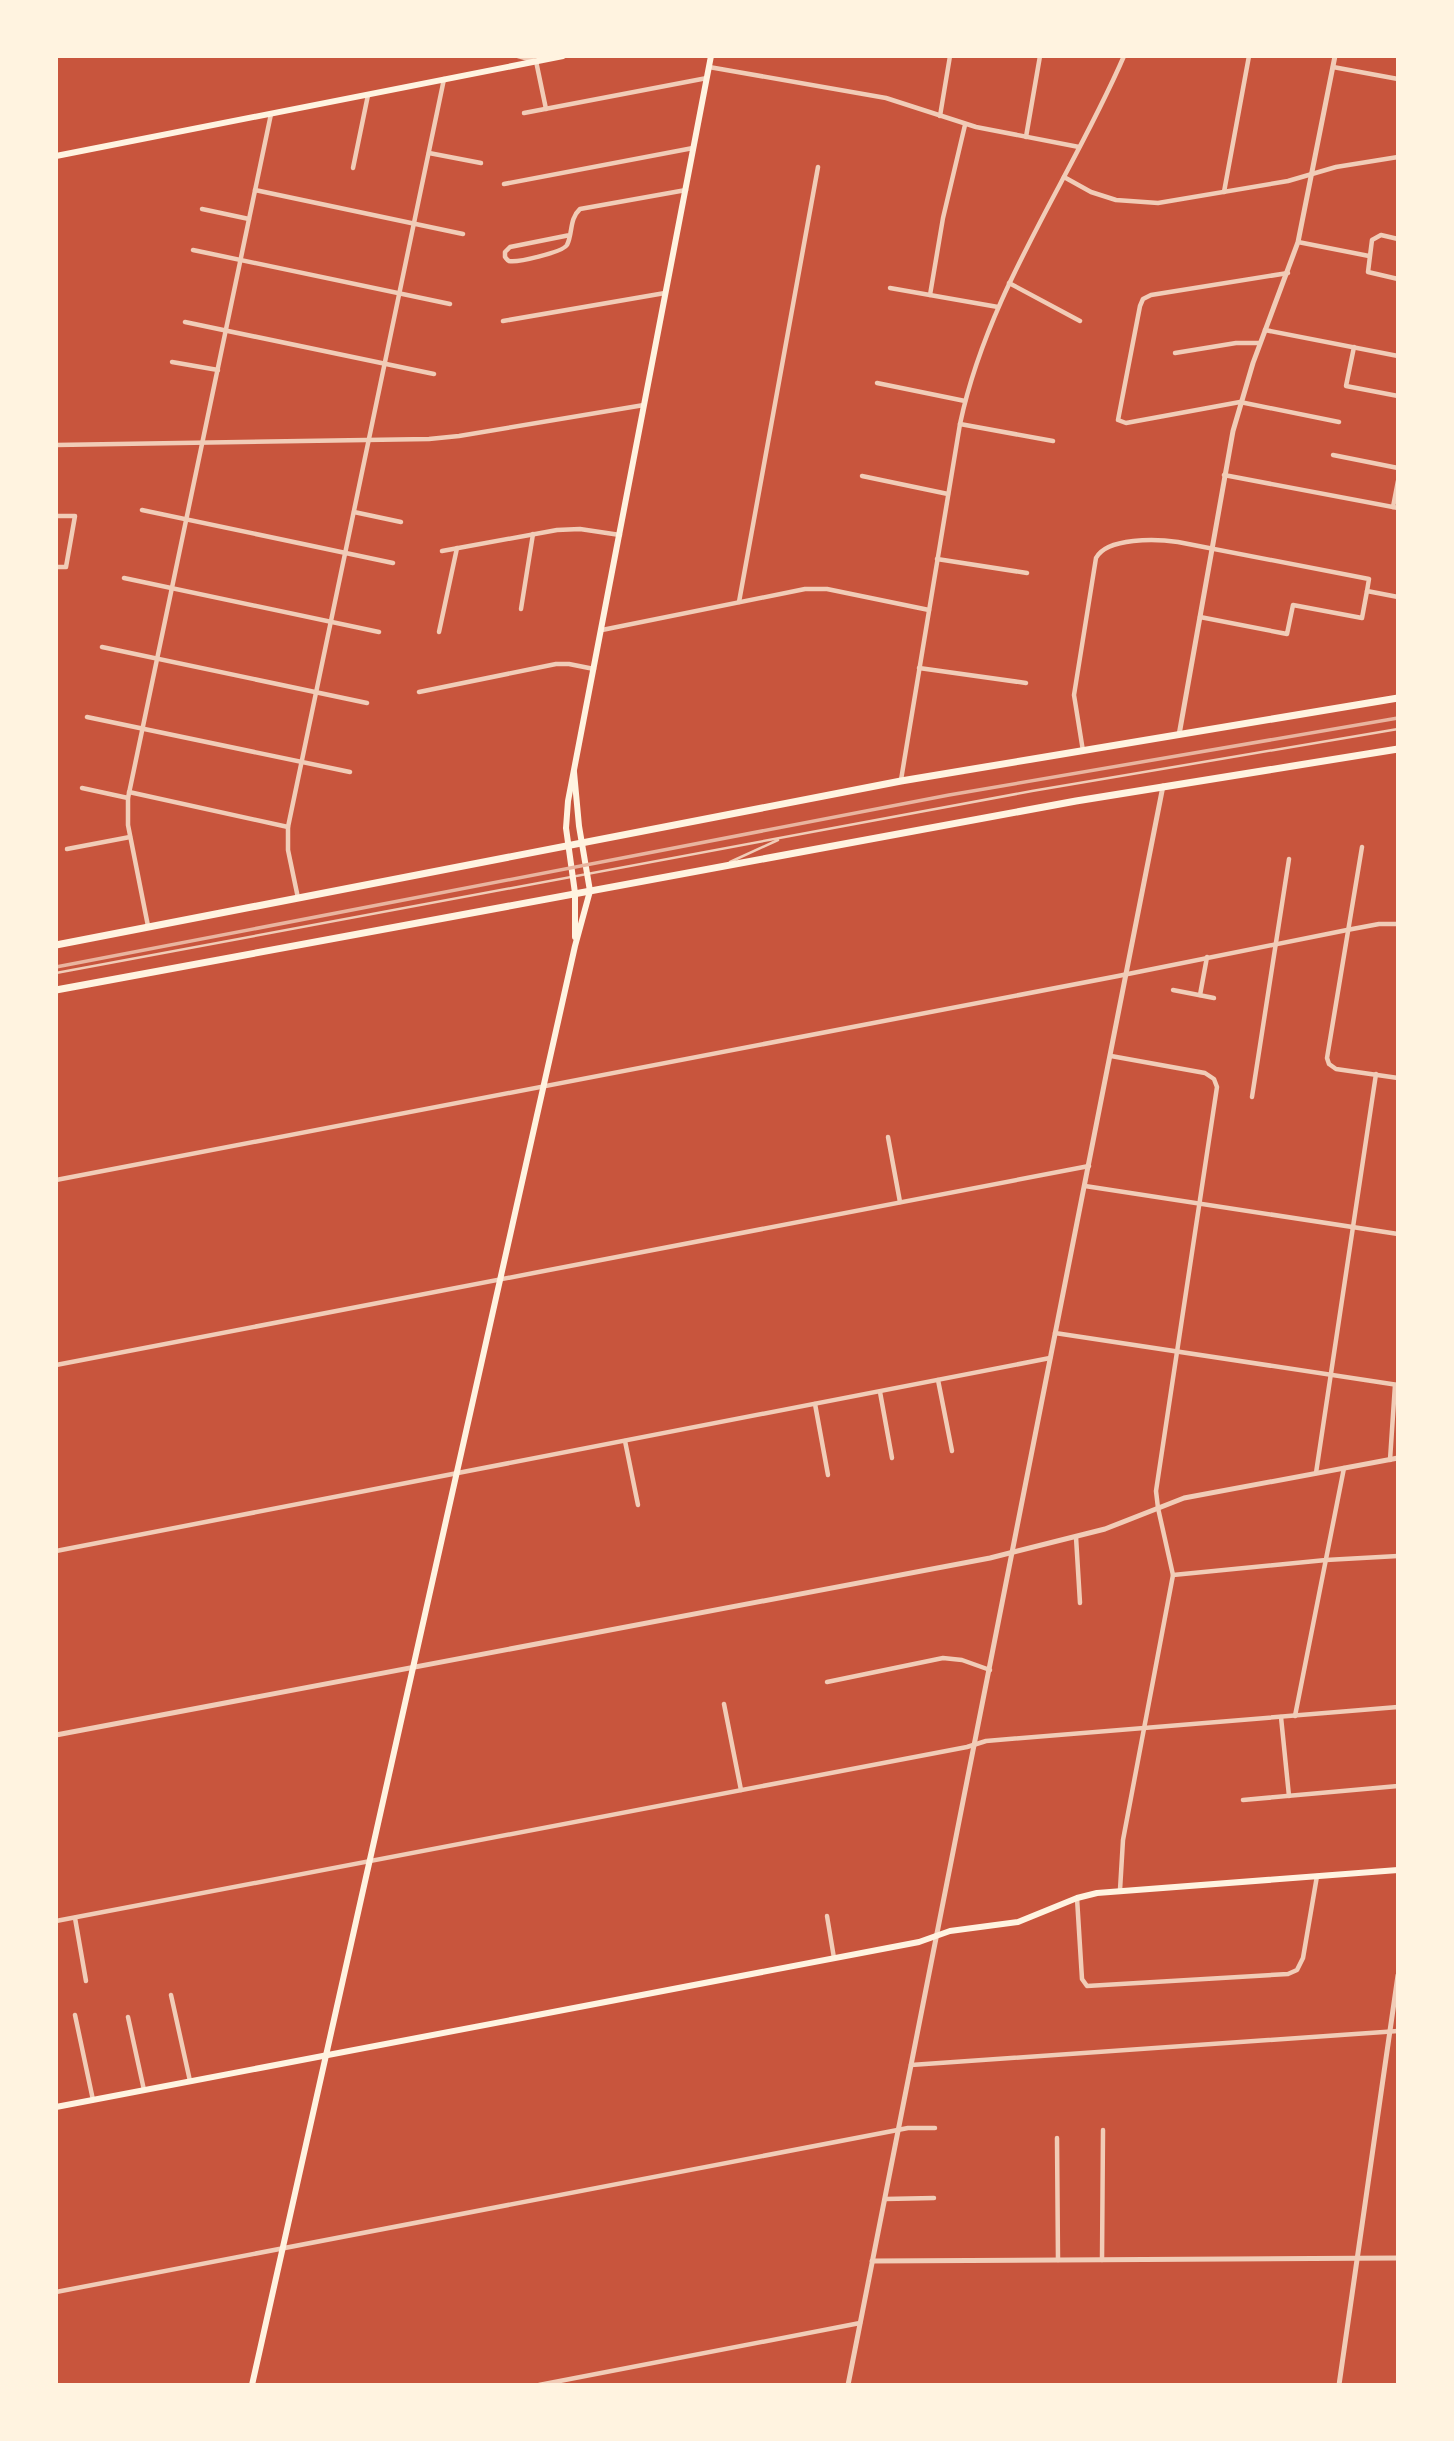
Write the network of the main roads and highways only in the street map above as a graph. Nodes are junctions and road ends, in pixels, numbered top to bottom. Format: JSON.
{"nodes":[{"id":1,"x":564,"y":56,"type":"edge"},
{"id":2,"x":711,"y":56,"type":"edge"},
{"id":3,"x":56,"y":156,"type":"edge"},
{"id":4,"x":1398,"y":698,"type":"edge"},
{"id":5,"x":1398,"y":749,"type":"edge"},
{"id":6,"x":574,"y":772,"type":"junction"},
{"id":7,"x":583,"y":843,"type":"junction"},
{"id":8,"x":569,"y":846,"type":"junction"},
{"id":9,"x":590,"y":891,"type":"junction"},
{"id":10,"x":575,"y":893,"type":"junction"},
{"id":11,"x":56,"y":945,"type":"edge"},
{"id":12,"x":575,"y":946,"type":"junction"},
{"id":13,"x":56,"y":990,"type":"edge"},
{"id":14,"x":1398,"y":1870,"type":"edge"},
{"id":15,"x":326,"y":2055,"type":"junction"},
{"id":16,"x":56,"y":2107,"type":"edge"},
{"id":17,"x":252,"y":2385,"type":"edge"}],
"edges":[{"from":1,"to":3,"type":"main road"},
{"from":2,"to":6,"type":"main road"},
{"from":4,"to":7,"type":"main road"},
{"from":5,"to":9,"type":"main road"},
{"from":6,"to":7,"type":"main road"},
{"from":6,"to":8,"type":"main road"},
{"from":7,"to":8,"type":"main road"},
{"from":7,"to":9,"type":"main road"},
{"from":8,"to":10,"type":"main road"},
{"from":8,"to":11,"type":"main road"},
{"from":9,"to":10,"type":"main road"},
{"from":9,"to":12,"type":"main road"},
{"from":10,"to":12,"type":"main road"},
{"from":10,"to":13,"type":"main road"},
{"from":12,"to":15,"type":"main road"},
{"from":14,"to":15,"type":"main road"},
{"from":15,"to":16,"type":"main road"},
{"from":15,"to":17,"type":"main road"}]}
